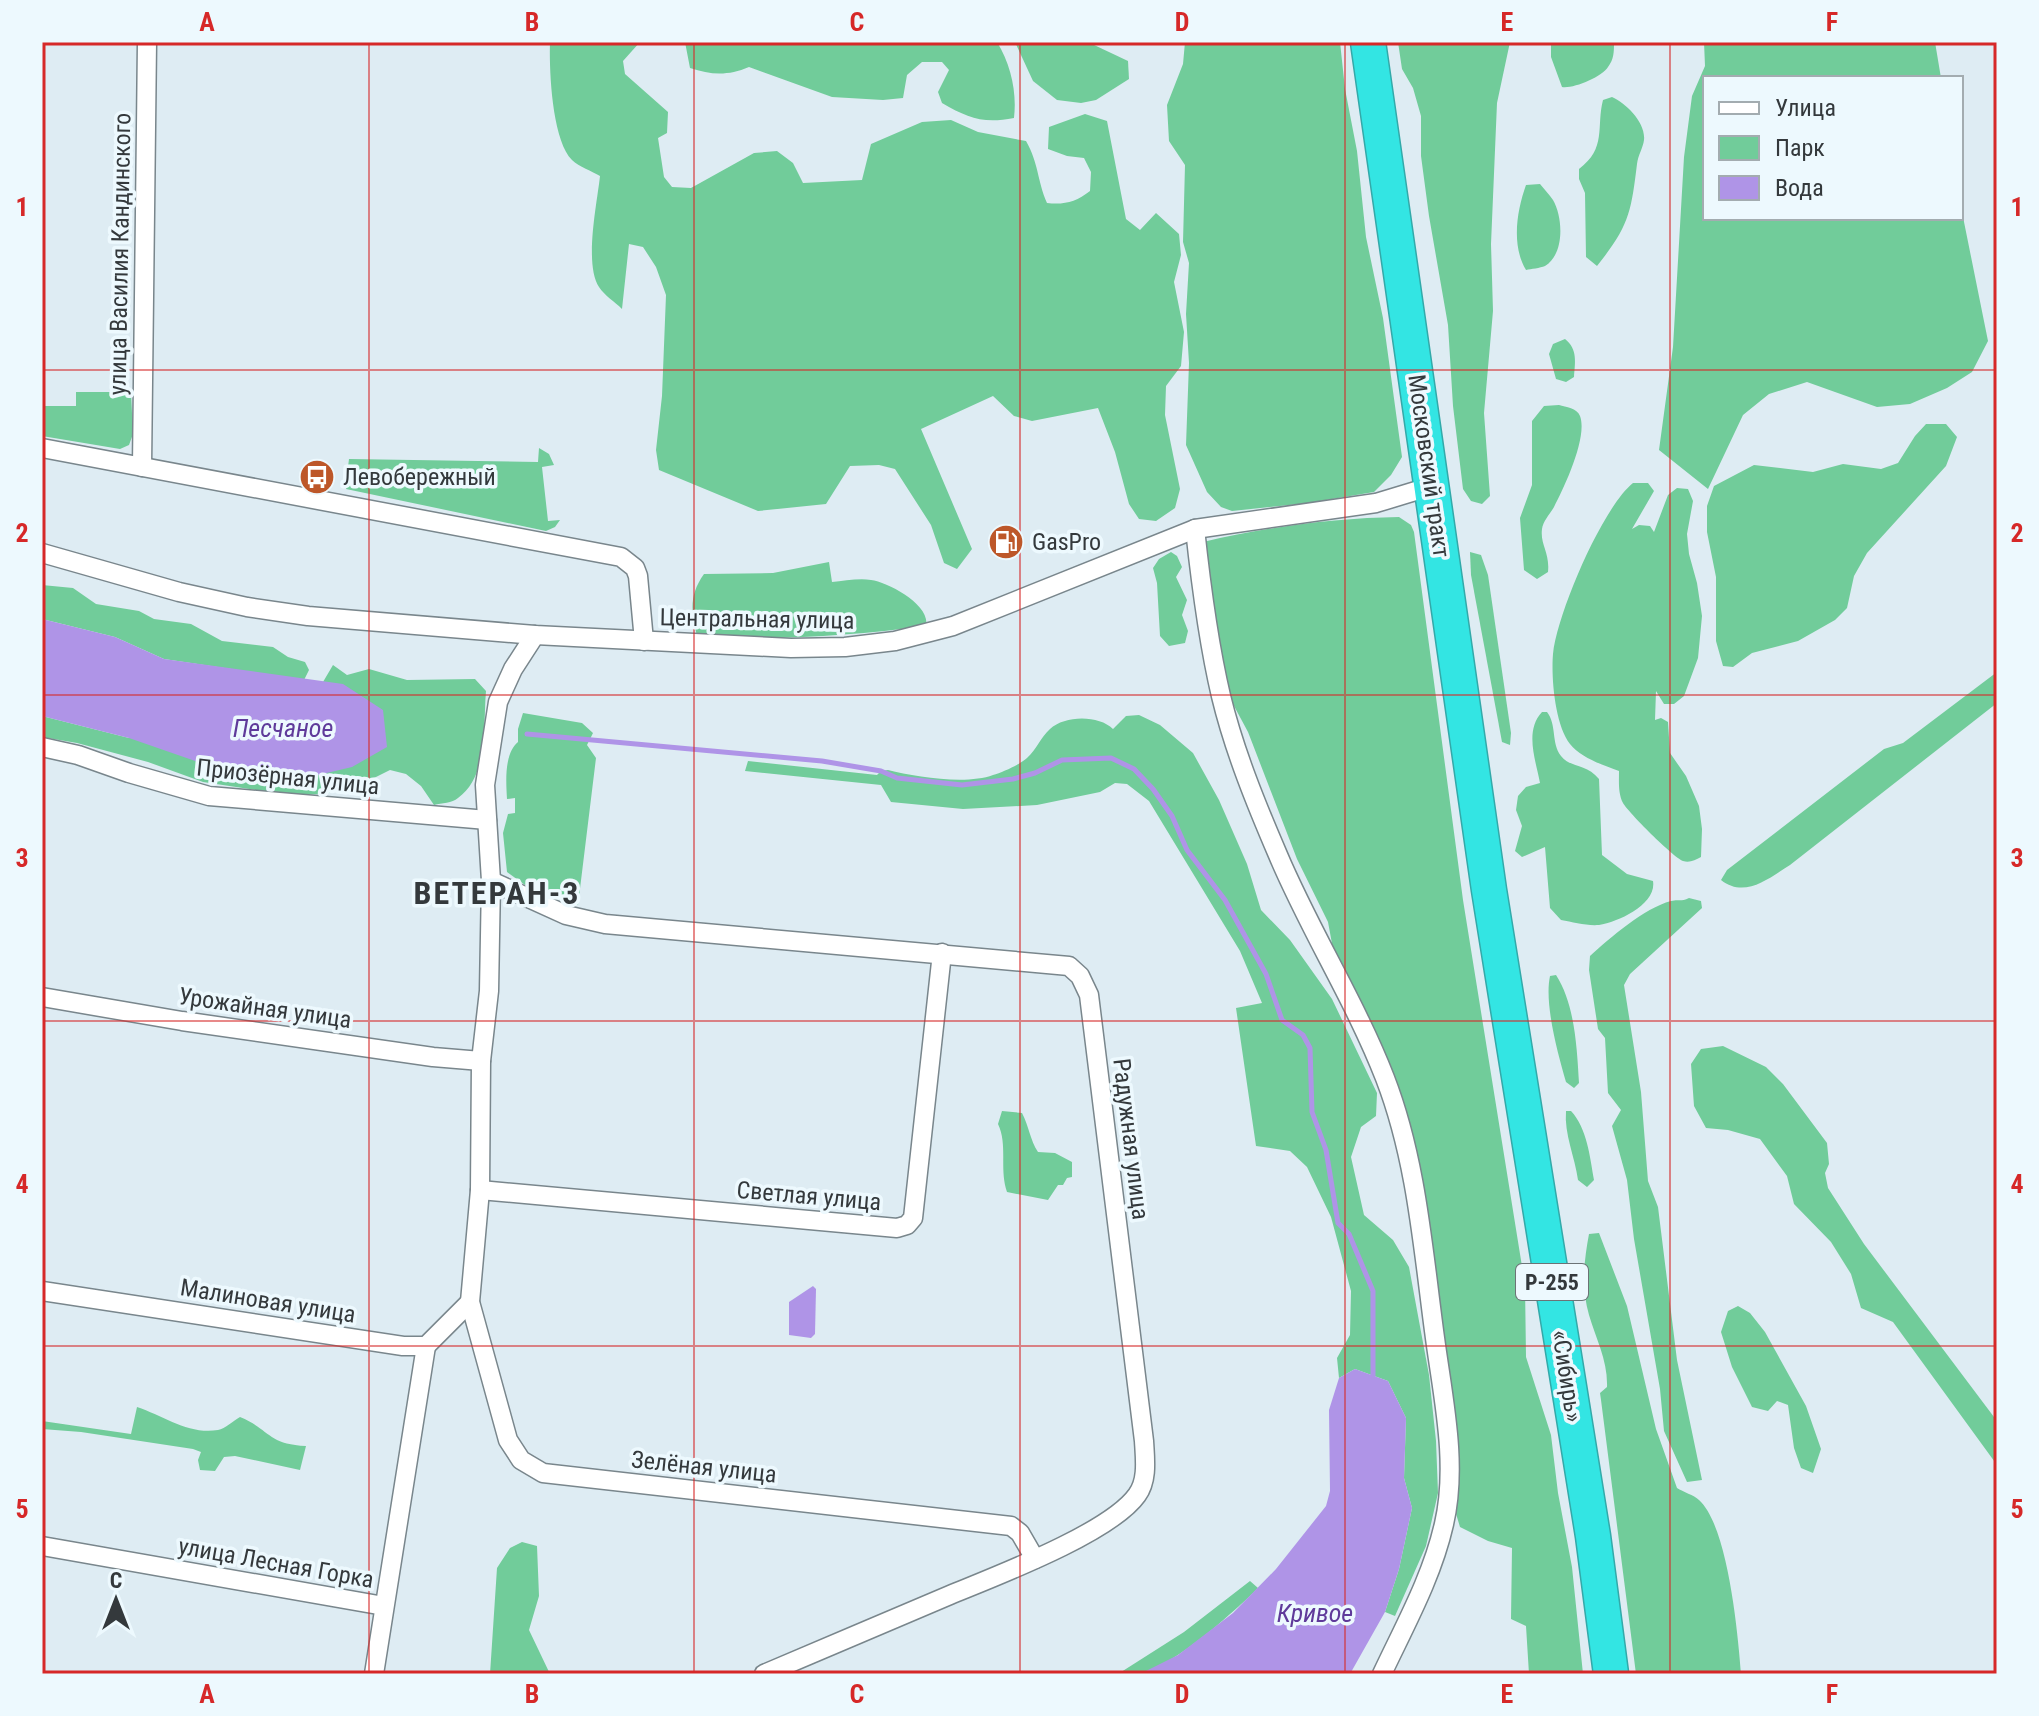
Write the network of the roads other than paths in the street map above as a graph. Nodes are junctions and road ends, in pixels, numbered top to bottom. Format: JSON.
{"nodes":[{"id":1,"x":147,"y":42,"type":"edge"},
{"id":2,"x":1368,"y":42,"type":"edge"},
{"id":3,"x":42,"y":448,"type":"edge"},
{"id":4,"x":142,"y":467,"type":"junction"},
{"id":5,"x":1432,"y":486,"type":"junction"},
{"id":6,"x":1195,"y":529,"type":"junction"},
{"id":7,"x":42,"y":553,"type":"edge"},
{"id":8,"x":535,"y":635,"type":"junction"},
{"id":9,"x":644,"y":641,"type":"junction"},
{"id":10,"x":42,"y":747,"type":"edge"},
{"id":11,"x":487,"y":820,"type":"junction"},
{"id":12,"x":491,"y":881,"type":"junction"},
{"id":13,"x":1489,"y":890,"type":"joint"},
{"id":14,"x":942,"y":953,"type":"junction"},
{"id":15,"x":42,"y":997,"type":"edge"},
{"id":16,"x":481,"y":1061,"type":"junction"},
{"id":17,"x":480,"y":1190,"type":"junction"},
{"id":18,"x":42,"y":1291,"type":"edge"},
{"id":19,"x":470,"y":1302,"type":"junction"},
{"id":20,"x":426,"y":1346,"type":"junction"},
{"id":21,"x":42,"y":1546,"type":"edge"},
{"id":22,"x":1035,"y":1559,"type":"junction"},
{"id":23,"x":384,"y":1606,"type":"junction"},
{"id":24,"x":374,"y":1674,"type":"edge"},
{"id":25,"x":764,"y":1674,"type":"edge"},
{"id":26,"x":1382,"y":1674,"type":"edge"},
{"id":27,"x":1611,"y":1674,"type":"edge"}],
"edges":[{"from":1,"to":4,"type":"street","name":"улица Василия Кандинского"},
{"from":2,"to":5,"type":"highway","name":"Московский тракт"},
{"from":3,"to":4,"type":"street"},
{"from":4,"to":9,"type":"street"},
{"from":5,"to":6,"type":"street","name":"Центральная улица"},
{"from":5,"to":13,"type":"highway","name":"Московский тракт"},
{"from":6,"to":9,"type":"street","name":"Центральная улица"},
{"from":6,"to":26,"type":"street"},
{"from":7,"to":8,"type":"street","name":"Центральная улица"},
{"from":8,"to":9,"type":"street","name":"Центральная улица"},
{"from":8,"to":11,"type":"street"},
{"from":10,"to":11,"type":"street","name":"Приозёрная улица"},
{"from":11,"to":12,"type":"street"},
{"from":12,"to":14,"type":"street","name":"Радужная улица"},
{"from":12,"to":16,"type":"street"},
{"from":13,"to":27,"type":"highway","name":"«Сибирь»","number":"Р-255"},
{"from":14,"to":17,"type":"street","name":"Светлая улица"},
{"from":14,"to":22,"type":"street","name":"Радужная улица"},
{"from":15,"to":16,"type":"street","name":"Урожайная улица"},
{"from":16,"to":17,"type":"street"},
{"from":17,"to":19,"type":"street"},
{"from":18,"to":20,"type":"street","name":"Малиновая улица"},
{"from":19,"to":20,"type":"street"},
{"from":19,"to":22,"type":"street","name":"Зелёная улица"},
{"from":20,"to":23,"type":"street","name":"улица Лесная Горка"},
{"from":21,"to":23,"type":"street","name":"улица Лесная Горка"},
{"from":22,"to":25,"type":"street","name":"Радужная улица"},
{"from":23,"to":24,"type":"street"}]}
